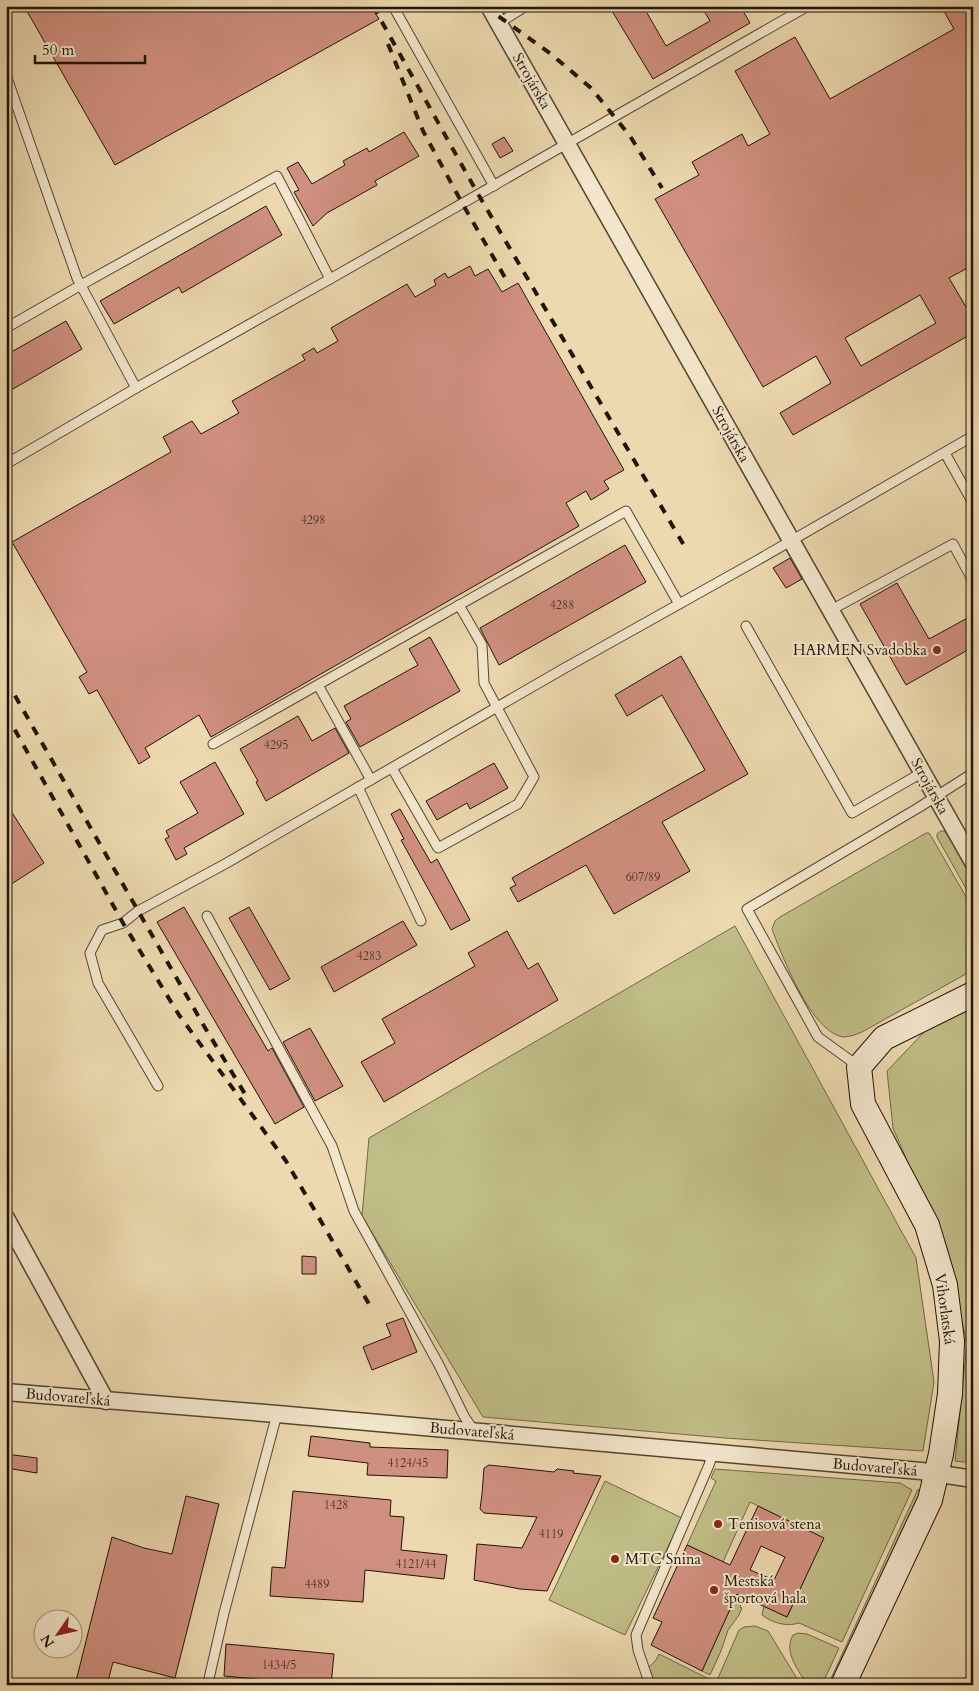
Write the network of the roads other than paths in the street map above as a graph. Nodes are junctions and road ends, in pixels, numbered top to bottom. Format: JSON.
{"nodes":[{"id":1,"x":393,"y":6,"type":"edge"},
{"id":2,"x":489,"y":6,"type":"edge"},
{"id":3,"x":526,"y":6,"type":"edge"},
{"id":4,"x":808,"y":6,"type":"edge"},
{"id":5,"x":499,"y":24,"type":"junction"},
{"id":6,"x":6,"y":75,"type":"edge"},
{"id":7,"x":567,"y":143,"type":"junction"},
{"id":8,"x":494,"y":186,"type":"junction"},
{"id":9,"x":330,"y":278,"type":"junction"},
{"id":10,"x":80,"y":285,"type":"junction"},
{"id":11,"x":6,"y":328,"type":"edge"},
{"id":12,"x":136,"y":388,"type":"junction"},
{"id":13,"x":973,"y":436,"type":"edge"},
{"id":14,"x":945,"y":453,"type":"junction"},
{"id":15,"x":6,"y":464,"type":"edge"},
{"id":16,"x":973,"y":503,"type":"edge"},
{"id":17,"x":792,"y":540,"type":"junction"},
{"id":18,"x":973,"y":581,"type":"edge"},
{"id":19,"x":679,"y":604,"type":"junction"},
{"id":20,"x":459,"y":605,"type":"junction"},
{"id":21,"x":831,"y":610,"type":"junction"},
{"id":22,"x":746,"y":626,"type":"dead end"},
{"id":23,"x":318,"y":685,"type":"junction"},
{"id":24,"x":497,"y":707,"type":"junction"},
{"id":25,"x":213,"y":744,"type":"dead end"},
{"id":26,"x":392,"y":768,"type":"junction"},
{"id":27,"x":923,"y":772,"type":"junction"},
{"id":28,"x":973,"y":773,"type":"edge"},
{"id":29,"x":370,"y":780,"type":"junction"},
{"id":30,"x":358,"y":787,"type":"junction"},
{"id":31,"x":936,"y":797,"type":"junction"},
{"id":32,"x":973,"y":862,"type":"edge"},
{"id":33,"x":207,"y":916,"type":"dead end"},
{"id":34,"x":421,"y":921,"type":"dead end"},
{"id":35,"x":973,"y":994,"type":"edge"},
{"id":36,"x":859,"y":1067,"type":"junction"},
{"id":37,"x":158,"y":1086,"type":"dead end"},
{"id":38,"x":6,"y":1218,"type":"edge"},
{"id":39,"x":6,"y":1392,"type":"edge"},
{"id":40,"x":106,"y":1401,"type":"junction"},
{"id":41,"x":278,"y":1414,"type":"junction"},
{"id":42,"x":474,"y":1431,"type":"junction"},
{"id":43,"x":713,"y":1452,"type":"junction"},
{"id":44,"x":937,"y":1474,"type":"junction"},
{"id":45,"x":973,"y":1479,"type":"edge"},
{"id":46,"x":208,"y":1683,"type":"dead end"},
{"id":47,"x":650,"y":1685,"type":"edge"},
{"id":48,"x":843,"y":1685,"type":"edge"}],
"edges":[{"from":1,"to":8,"type":"lane"},
{"from":2,"to":5,"type":"street","name":"Strojárska"},
{"from":3,"to":5,"type":"lane"},
{"from":4,"to":7,"type":"lane"},
{"from":5,"to":7,"type":"street","name":"Strojárska"},
{"from":6,"to":10,"type":"lane"},
{"from":7,"to":8,"type":"lane"},
{"from":7,"to":17,"type":"street","name":"Strojárska"},
{"from":8,"to":9,"type":"lane"},
{"from":9,"to":10,"type":"lane"},
{"from":9,"to":12,"type":"lane"},
{"from":10,"to":11,"type":"lane"},
{"from":10,"to":12,"type":"lane"},
{"from":12,"to":15,"type":"lane"},
{"from":13,"to":14,"type":"lane"},
{"from":14,"to":16,"type":"lane"},
{"from":14,"to":17,"type":"lane"},
{"from":17,"to":19,"type":"lane"},
{"from":17,"to":21,"type":"street","name":"Strojárska"},
{"from":18,"to":21,"type":"lane"},
{"from":19,"to":20,"type":"lane"},
{"from":19,"to":24,"type":"lane"},
{"from":20,"to":23,"type":"lane"},
{"from":20,"to":24,"type":"lane"},
{"from":21,"to":27,"type":"street","name":"Strojárska"},
{"from":22,"to":27,"type":"lane"},
{"from":23,"to":25,"type":"lane"},
{"from":23,"to":29,"type":"lane"},
{"from":24,"to":26,"type":"lane"},
{"from":24,"to":26,"type":"lane"},
{"from":26,"to":29,"type":"lane"},
{"from":27,"to":31,"type":"street","name":"Strojárska"},
{"from":28,"to":31,"type":"lane"},
{"from":29,"to":30,"type":"lane"},
{"from":30,"to":34,"type":"lane"},
{"from":30,"to":37,"type":"lane"},
{"from":31,"to":32,"type":"street","name":"Strojárska"},
{"from":31,"to":36,"type":"lane"},
{"from":33,"to":42,"type":"lane"},
{"from":35,"to":36,"type":"main road"},
{"from":36,"to":44,"type":"main road","name":"Vihorlatská"},
{"from":38,"to":40,"type":"street"},
{"from":39,"to":40,"type":"street","name":"Budovateľská"},
{"from":40,"to":41,"type":"street","name":"Budovateľská"},
{"from":41,"to":42,"type":"street","name":"Budovateľská"},
{"from":41,"to":46,"type":"lane"},
{"from":42,"to":43,"type":"street","name":"Budovateľská"},
{"from":43,"to":44,"type":"street","name":"Budovateľská"},
{"from":43,"to":47,"type":"lane"},
{"from":44,"to":45,"type":"street","name":"Budovateľská"},
{"from":44,"to":48,"type":"main road","name":"Vihorlatská"}]}
